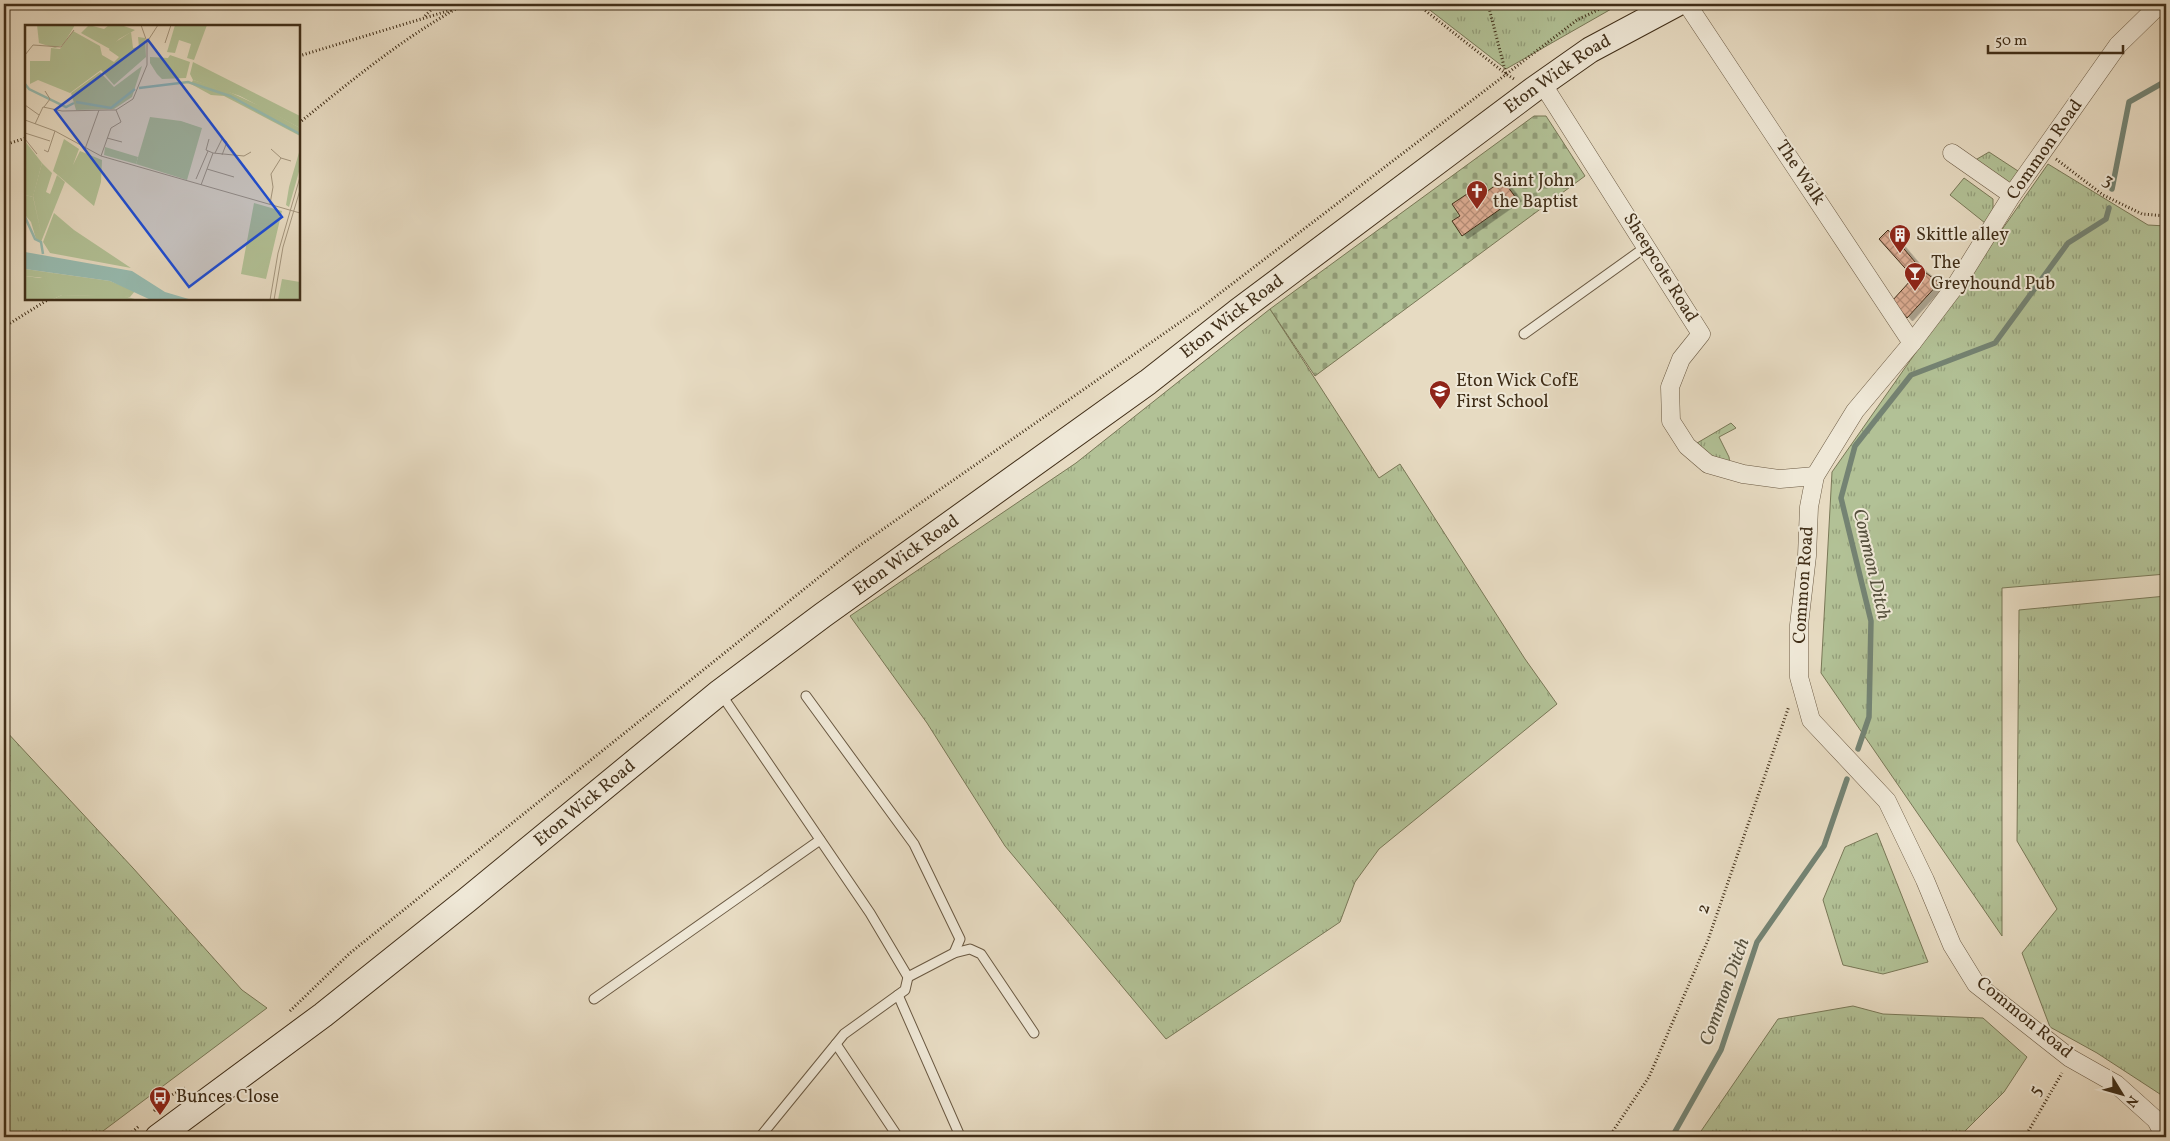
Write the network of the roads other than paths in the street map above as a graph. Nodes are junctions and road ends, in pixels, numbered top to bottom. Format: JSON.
{"nodes":[{"id":1,"x":1676,"y":4,"type":"edge"},
{"id":2,"x":1687,"y":4,"type":"edge"},
{"id":3,"x":2160,"y":4,"type":"edge"},
{"id":4,"x":1538,"y":86,"type":"junction"},
{"id":5,"x":1952,"y":153,"type":"dead end"},
{"id":6,"x":2012,"y":195,"type":"junction"},
{"id":7,"x":1646,"y":246,"type":"junction"},
{"id":8,"x":1524,"y":334,"type":"dead end"},
{"id":9,"x":1912,"y":343,"type":"junction"},
{"id":10,"x":1815,"y":476,"type":"junction"},
{"id":11,"x":720,"y":692,"type":"junction"},
{"id":12,"x":806,"y":696,"type":"dead end"},
{"id":13,"x":820,"y":840,"type":"junction"},
{"id":14,"x":954,"y":953,"type":"junction"},
{"id":15,"x":908,"y":977,"type":"junction"},
{"id":16,"x":898,"y":995,"type":"junction"},
{"id":17,"x":594,"y":999,"type":"dead end"},
{"id":18,"x":1034,"y":1033,"type":"dead end"},
{"id":19,"x":836,"y":1044,"type":"junction"},
{"id":20,"x":2161,"y":1121,"type":"edge"},
{"id":21,"x":173,"y":1133,"type":"edge"},
{"id":22,"x":760,"y":1137,"type":"edge"},
{"id":23,"x":898,"y":1137,"type":"edge"},
{"id":24,"x":956,"y":1137,"type":"edge"},
{"id":25,"x":2165,"y":1137,"type":"edge"}],
"edges":[{"from":1,"to":4,"type":"main road","name":"Eton Wick Road"},
{"from":2,"to":9,"type":"street","name":"The Walk"},
{"from":3,"to":6,"type":"street","name":"Common Road"},
{"from":4,"to":7,"type":"street","name":"Sheepcote Road"},
{"from":4,"to":11,"type":"main road","name":"Eton Wick Road"},
{"from":5,"to":6,"type":"street"},
{"from":6,"to":9,"type":"street","name":"Common Road"},
{"from":7,"to":8,"type":"lane"},
{"from":7,"to":10,"type":"street","name":"Sheepcote Road"},
{"from":9,"to":10,"type":"street","name":"Common Road"},
{"from":10,"to":20,"type":"street","name":"Common Road"},
{"from":11,"to":13,"type":"lane"},
{"from":11,"to":21,"type":"main road","name":"Eton Wick Road"},
{"from":12,"to":14,"type":"lane"},
{"from":13,"to":15,"type":"lane"},
{"from":13,"to":17,"type":"lane"},
{"from":14,"to":15,"type":"lane"},
{"from":14,"to":18,"type":"lane"},
{"from":15,"to":16,"type":"lane"},
{"from":16,"to":19,"type":"lane"},
{"from":16,"to":24,"type":"lane"},
{"from":19,"to":22,"type":"lane"},
{"from":19,"to":23,"type":"lane"},
{"from":20,"to":25,"type":"street","name":"Common Road"}]}
